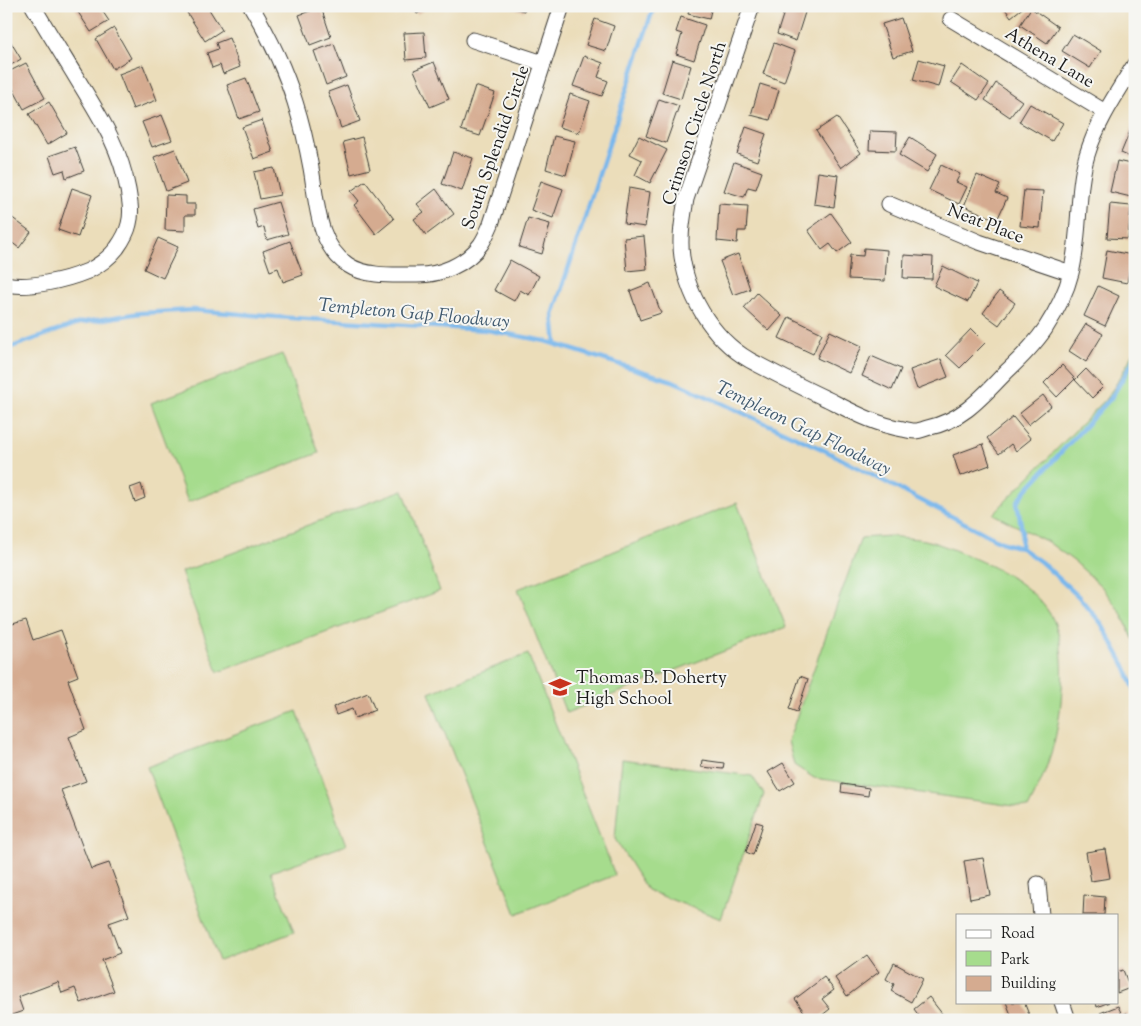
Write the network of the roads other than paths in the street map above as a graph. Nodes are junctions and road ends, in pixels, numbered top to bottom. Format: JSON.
{"nodes":[{"id":1,"x":32,"y":6,"type":"edge"},
{"id":2,"x":251,"y":6,"type":"edge"},
{"id":3,"x":562,"y":6,"type":"edge"},
{"id":4,"x":752,"y":6,"type":"edge"},
{"id":5,"x":951,"y":19,"type":"dead end"},
{"id":6,"x":473,"y":40,"type":"dead end"},
{"id":7,"x":544,"y":63,"type":"junction"},
{"id":8,"x":1135,"y":64,"type":"edge"},
{"id":9,"x":1105,"y":112,"type":"junction"},
{"id":10,"x":890,"y":204,"type":"dead end"},
{"id":11,"x":1071,"y":273,"type":"junction"},
{"id":12,"x":6,"y":284,"type":"edge"},
{"id":13,"x":1038,"y":884,"type":"dead end"},
{"id":14,"x":1041,"y":914,"type":"edge"},
{"id":15,"x":1063,"y":1004,"type":"edge"},
{"id":16,"x":1068,"y":1020,"type":"edge"}],
"edges":[{"from":1,"to":12,"type":"street"},
{"from":2,"to":7,"type":"street","name":"South Splendid Circle"},
{"from":3,"to":7,"type":"street","name":"South Splendid Circle"},
{"from":4,"to":11,"type":"street","name":"Crimson Circle North"},
{"from":5,"to":9,"type":"street","name":"Athena Lane"},
{"from":6,"to":7,"type":"street","name":"South Splendid Circle"},
{"from":8,"to":9,"type":"street","name":"Crimson Circle North"},
{"from":9,"to":11,"type":"street","name":"Crimson Circle North"},
{"from":10,"to":11,"type":"street","name":"Neat Place"},
{"from":13,"to":14,"type":"street"},
{"from":15,"to":16,"type":"street"}]}
